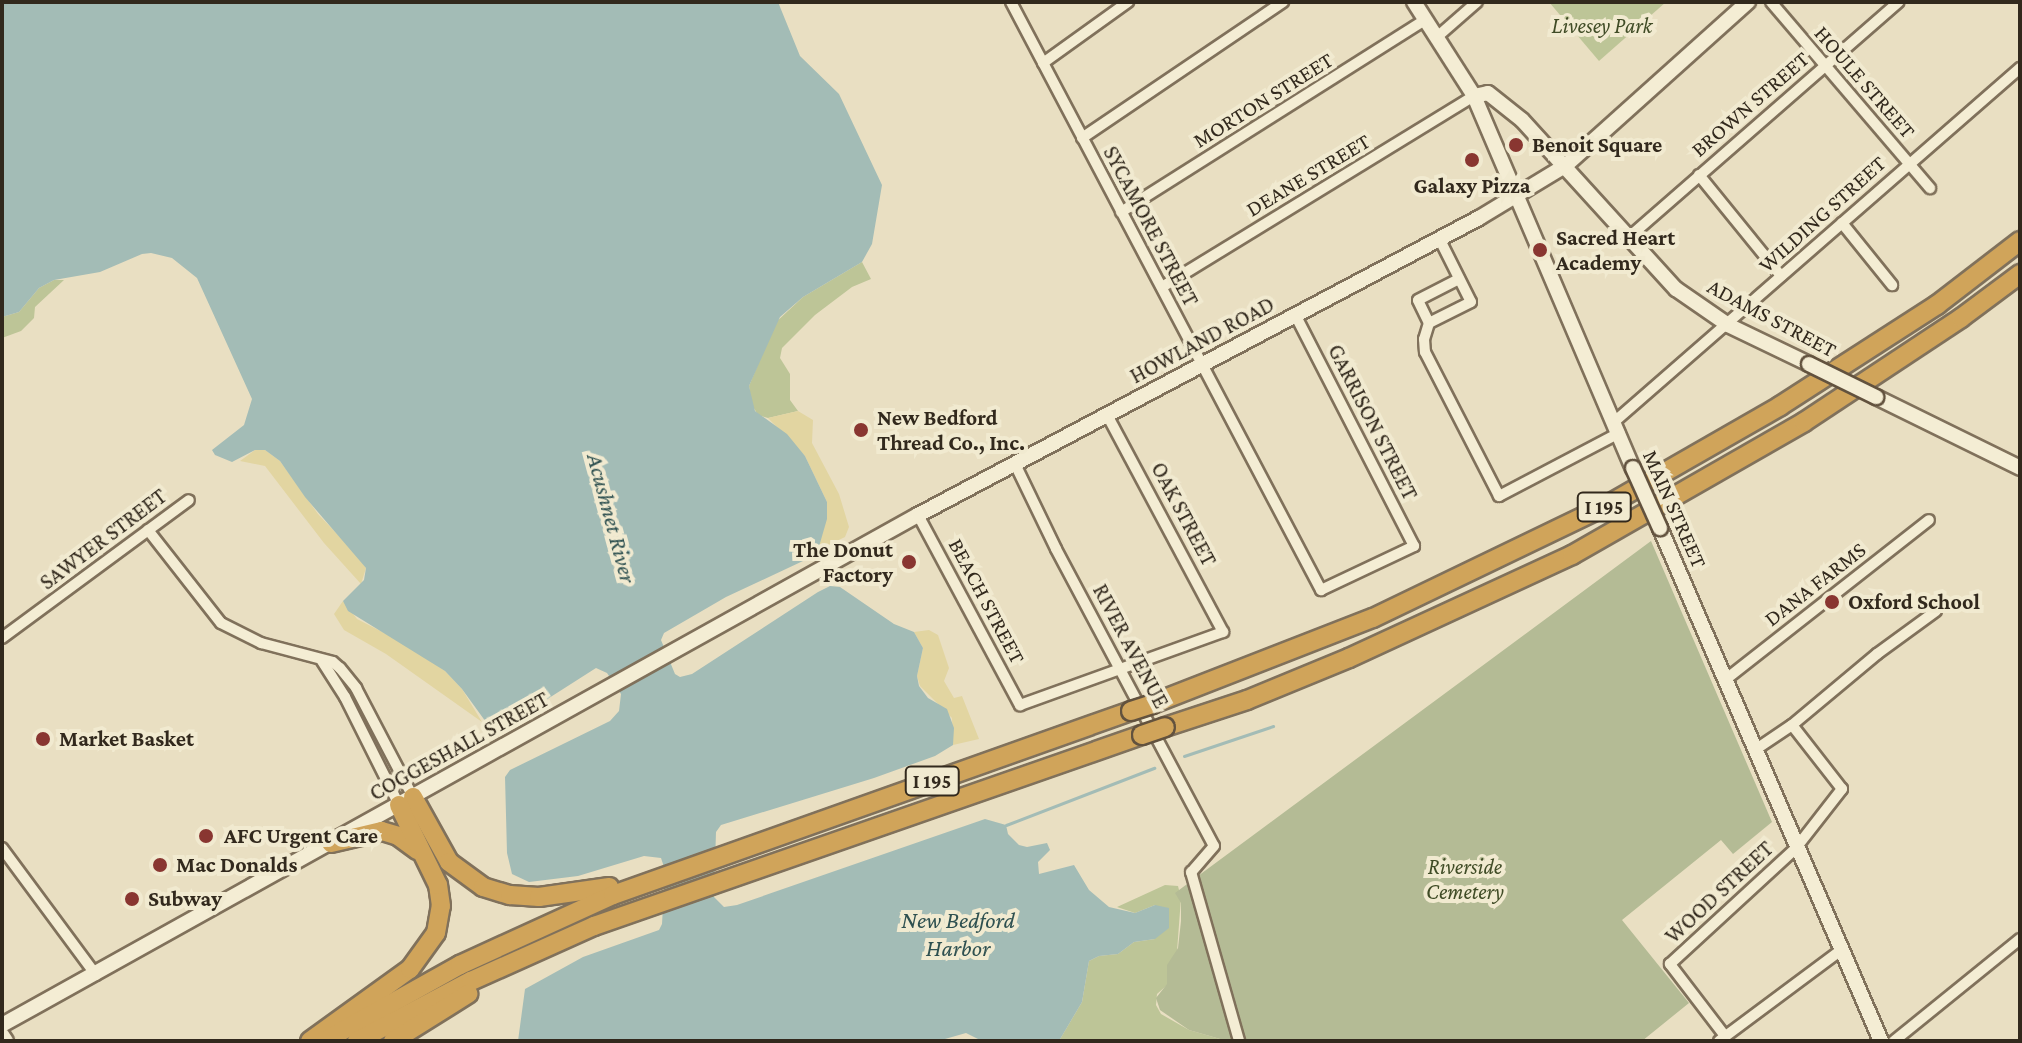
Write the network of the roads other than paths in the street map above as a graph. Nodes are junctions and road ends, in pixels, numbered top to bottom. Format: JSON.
{"nodes":[{"id":1,"x":1011,"y":2,"type":"edge"},
{"id":2,"x":1128,"y":2,"type":"edge"},
{"id":3,"x":1283,"y":2,"type":"edge"},
{"id":4,"x":1414,"y":2,"type":"edge"},
{"id":5,"x":1477,"y":2,"type":"edge"},
{"id":6,"x":1748,"y":2,"type":"edge"},
{"id":7,"x":1771,"y":2,"type":"edge"},
{"id":8,"x":1899,"y":2,"type":"edge"},
{"id":9,"x":1425,"y":20,"type":"junction"},
{"id":10,"x":1437,"y":37,"type":"junction"},
{"id":11,"x":1043,"y":63,"type":"junction"},
{"id":12,"x":1825,"y":66,"type":"junction"},
{"id":13,"x":2020,"y":68,"type":"edge"},
{"id":14,"x":1474,"y":96,"type":"junction"},
{"id":15,"x":1082,"y":138,"type":"junction"},
{"id":16,"x":1909,"y":163,"type":"junction"},
{"id":17,"x":1565,"y":166,"type":"junction"},
{"id":18,"x":1699,"y":175,"type":"junction"},
{"id":19,"x":1930,"y":188,"type":"dead end"},
{"id":20,"x":1516,"y":196,"type":"junction"},
{"id":21,"x":1121,"y":212,"type":"junction"},
{"id":22,"x":1842,"y":223,"type":"junction"},
{"id":23,"x":1628,"y":238,"type":"junction"},
{"id":24,"x":1440,"y":240,"type":"junction"},
{"id":25,"x":2020,"y":241,"type":"edge"},
{"id":26,"x":2020,"y":274,"type":"edge"},
{"id":27,"x":1781,"y":276,"type":"junction"},
{"id":28,"x":1459,"y":279,"type":"junction"},
{"id":29,"x":1892,"y":285,"type":"dead end"},
{"id":30,"x":1162,"y":287,"type":"junction"},
{"id":31,"x":1296,"y":316,"type":"junction"},
{"id":32,"x":1429,"y":323,"type":"junction"},
{"id":33,"x":1728,"y":325,"type":"junction"},
{"id":34,"x":1203,"y":364,"type":"junction"},
{"id":35,"x":1107,"y":415,"type":"junction"},
{"id":36,"x":1616,"y":428,"type":"junction"},
{"id":37,"x":1015,"y":464,"type":"junction"},
{"id":38,"x":2020,"y":468,"type":"edge"},
{"id":39,"x":189,"y":500,"type":"dead end"},
{"id":40,"x":918,"y":515,"type":"junction"},
{"id":41,"x":1929,"y":520,"type":"dead end"},
{"id":42,"x":148,"y":530,"type":"junction"},
{"id":43,"x":1414,"y":546,"type":"joint"},
{"id":44,"x":1936,"y":611,"type":"dead end"},
{"id":45,"x":2,"y":638,"type":"edge"},
{"id":46,"x":322,"y":661,"type":"junction"},
{"id":47,"x":643,"y":669,"type":"joint"},
{"id":48,"x":1121,"y":669,"type":"junction"},
{"id":49,"x":1725,"y":680,"type":"junction"},
{"id":50,"x":1792,"y":725,"type":"junction"},
{"id":51,"x":1755,"y":750,"type":"junction"},
{"id":52,"x":406,"y":801,"type":"junction"},
{"id":53,"x":331,"y":843,"type":"junction"},
{"id":54,"x":2,"y":848,"type":"edge"},
{"id":55,"x":1796,"y":848,"type":"junction"},
{"id":56,"x":430,"y":866,"type":"junction"},
{"id":57,"x":651,"y":879,"type":"junction"},
{"id":58,"x":579,"y":933,"type":"junction"},
{"id":59,"x":2020,"y":939,"type":"edge"},
{"id":60,"x":1841,"y":950,"type":"junction"},
{"id":61,"x":96,"y":975,"type":"junction"},
{"id":62,"x":2,"y":1025,"type":"edge"},
{"id":63,"x":2,"y":1035,"type":"edge"},
{"id":64,"x":1722,"y":1039,"type":"edge"},
{"id":65,"x":6,"y":1041,"type":"edge"},
{"id":66,"x":310,"y":1041,"type":"edge"},
{"id":67,"x":324,"y":1041,"type":"edge"},
{"id":68,"x":357,"y":1041,"type":"edge"},
{"id":69,"x":393,"y":1041,"type":"edge"},
{"id":70,"x":1239,"y":1041,"type":"edge"},
{"id":71,"x":1881,"y":1041,"type":"edge"},
{"id":72,"x":1894,"y":1041,"type":"edge"}],
"edges":[{"from":1,"to":11,"type":"street","name":"SYCAMORE STREET"},
{"from":2,"to":11,"type":"street"},
{"from":3,"to":15,"type":"street"},
{"from":4,"to":9,"type":"main road","name":"MAIN STREET"},
{"from":5,"to":10,"type":"street"},
{"from":6,"to":17,"type":"main road","name":"HOWLAND ROAD"},
{"from":7,"to":12,"type":"street","name":"HOULE STREET"},
{"from":8,"to":12,"type":"street","name":"BROWN STREET"},
{"from":9,"to":10,"type":"main road","name":"MAIN STREET"},
{"from":9,"to":21,"type":"street","name":"MORTON STREET"},
{"from":10,"to":14,"type":"main road","name":"MAIN STREET"},
{"from":11,"to":15,"type":"street","name":"SYCAMORE STREET"},
{"from":12,"to":16,"type":"street","name":"HOULE STREET"},
{"from":12,"to":18,"type":"street","name":"BROWN STREET"},
{"from":13,"to":16,"type":"street","name":"WILDING STREET"},
{"from":14,"to":17,"type":"main road","name":"ADAMS STREET"},
{"from":14,"to":20,"type":"main road","name":"MAIN STREET"},
{"from":14,"to":30,"type":"street","name":"DEANE STREET"},
{"from":15,"to":21,"type":"street","name":"SYCAMORE STREET"},
{"from":16,"to":19,"type":"street","name":"HOULE STREET"},
{"from":16,"to":22,"type":"street","name":"WILDING STREET"},
{"from":17,"to":20,"type":"main road","name":"HOWLAND ROAD"},
{"from":17,"to":23,"type":"main road","name":"ADAMS STREET"},
{"from":18,"to":23,"type":"street","name":"BROWN STREET"},
{"from":18,"to":27,"type":"street"},
{"from":20,"to":24,"type":"main road","name":"HOWLAND ROAD"},
{"from":20,"to":36,"type":"main road","name":"MAIN STREET"},
{"from":21,"to":30,"type":"street","name":"SYCAMORE STREET"},
{"from":22,"to":27,"type":"street","name":"WILDING STREET"},
{"from":22,"to":29,"type":"street"},
{"from":23,"to":33,"type":"main road","name":"ADAMS STREET"},
{"from":24,"to":28,"type":"street"},
{"from":24,"to":31,"type":"main road","name":"HOWLAND ROAD"},
{"from":25,"to":57,"type":"highway","number":"I 195","bridge":true},
{"from":26,"to":58,"type":"highway","number":"I 195","bridge":true},
{"from":27,"to":33,"type":"street","name":"WILDING STREET"},
{"from":28,"to":32,"type":"street"},
{"from":28,"to":32,"type":"street"},
{"from":30,"to":34,"type":"street","name":"SYCAMORE STREET"},
{"from":31,"to":34,"type":"main road","name":"HOWLAND ROAD"},
{"from":31,"to":43,"type":"street","name":"GARRISON STREET"},
{"from":32,"to":36,"type":"street","name":"WILDING STREET"},
{"from":33,"to":36,"type":"street","name":"WILDING STREET"},
{"from":33,"to":38,"type":"main road","name":"ADAMS STREET","bridge":true},
{"from":34,"to":35,"type":"main road","name":"HOWLAND ROAD"},
{"from":34,"to":43,"type":"street","name":"SYCAMORE STREET"},
{"from":35,"to":37,"type":"main road","name":"HOWLAND ROAD"},
{"from":35,"to":48,"type":"street","name":"OAK STREET"},
{"from":36,"to":49,"type":"main road","name":"MAIN STREET","bridge":true},
{"from":37,"to":40,"type":"main road","name":"HOWLAND ROAD"},
{"from":37,"to":48,"type":"street","name":"RIVER AVENUE"},
{"from":39,"to":42,"type":"street","name":"SAWYER STREET"},
{"from":40,"to":47,"type":"main road","name":"HOWLAND ROAD"},
{"from":40,"to":48,"type":"street","name":"BEACH STREET"},
{"from":41,"to":49,"type":"street","name":"DANA FARMS"},
{"from":42,"to":45,"type":"street","name":"SAWYER STREET"},
{"from":42,"to":46,"type":"street"},
{"from":44,"to":50,"type":"street"},
{"from":46,"to":52,"type":"street"},
{"from":46,"to":52,"type":"street"},
{"from":47,"to":52,"type":"main road","name":"COGGESHALL STREET"},
{"from":48,"to":70,"type":"street","name":"RIVER AVENUE"},
{"from":49,"to":51,"type":"main road","name":"MAIN STREET"},
{"from":50,"to":51,"type":"street"},
{"from":50,"to":55,"type":"street","name":"WOOD STREET"},
{"from":51,"to":55,"type":"main road","name":"MAIN STREET"},
{"from":52,"to":53,"type":"main road","name":"COGGESHALL STREET"},
{"from":52,"to":56,"type":"highway"},
{"from":52,"to":57,"type":"highway"},
{"from":53,"to":56,"type":"highway"},
{"from":53,"to":61,"type":"main road","name":"COGGESHALL STREET"},
{"from":54,"to":61,"type":"street"},
{"from":55,"to":60,"type":"main road","name":"MAIN STREET"},
{"from":55,"to":64,"type":"street","name":"WOOD STREET"},
{"from":56,"to":66,"type":"highway"},
{"from":57,"to":67,"type":"highway","number":"I 195"},
{"from":58,"to":68,"type":"highway","number":"I 195"},
{"from":58,"to":69,"type":"highway"},
{"from":59,"to":72,"type":"street"},
{"from":60,"to":64,"type":"street"},
{"from":60,"to":71,"type":"main road","name":"MAIN STREET"},
{"from":61,"to":62,"type":"main road","name":"COGGESHALL STREET"},
{"from":63,"to":65,"type":"main road"}]}
